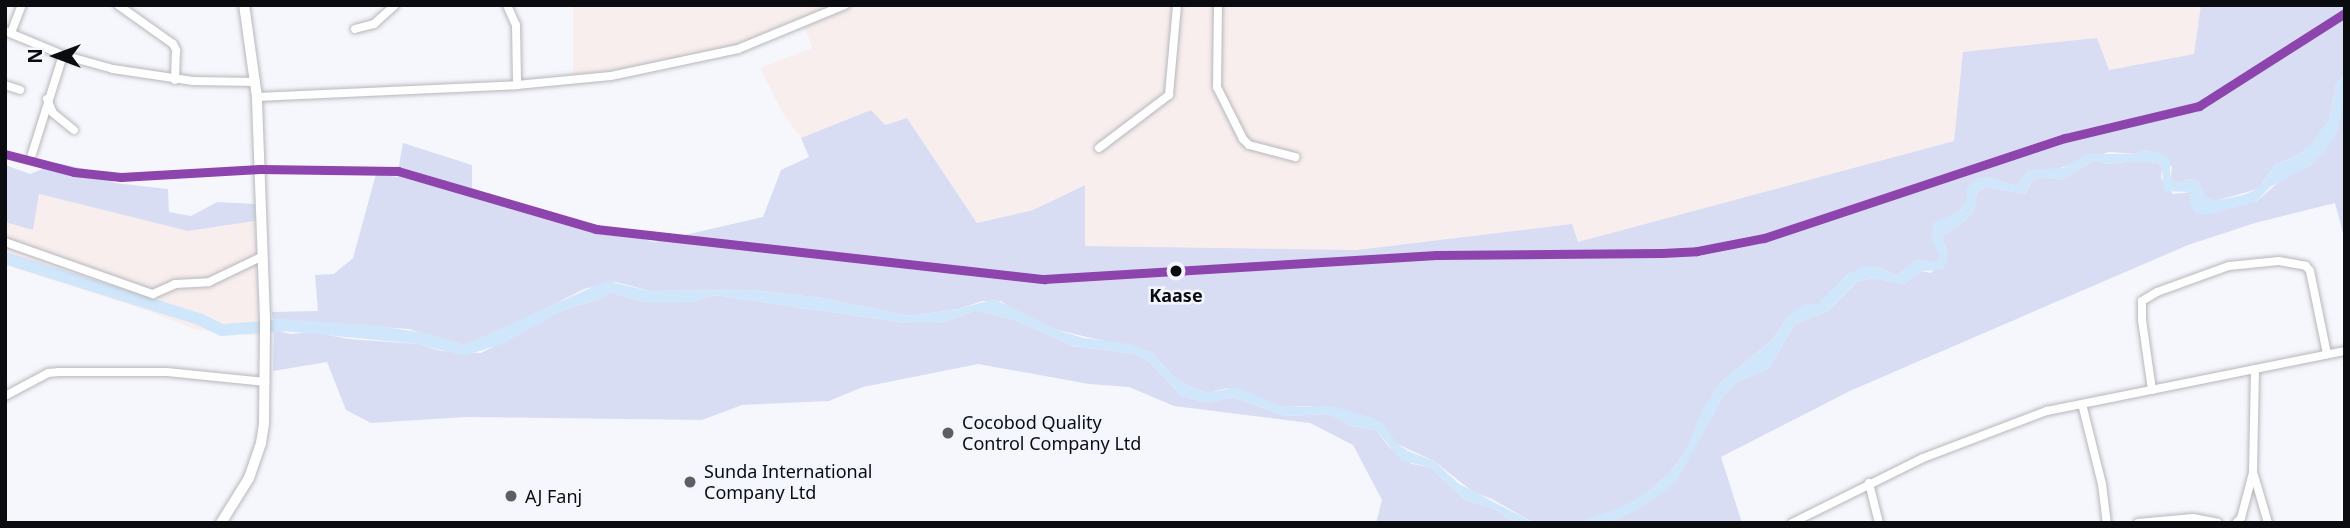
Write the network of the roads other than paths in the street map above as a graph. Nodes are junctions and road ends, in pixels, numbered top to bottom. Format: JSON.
{"nodes":[{"id":1,"x":22,"y":5,"type":"edge"},
{"id":2,"x":118,"y":5,"type":"edge"},
{"id":3,"x":244,"y":5,"type":"edge"},
{"id":4,"x":395,"y":5,"type":"edge"},
{"id":5,"x":507,"y":5,"type":"edge"},
{"id":6,"x":845,"y":5,"type":"edge"},
{"id":7,"x":1177,"y":5,"type":"edge"},
{"id":8,"x":1218,"y":5,"type":"edge"},
{"id":9,"x":355,"y":29,"type":"dead end"},
{"id":10,"x":8,"y":32,"type":"edge"},
{"id":11,"x":63,"y":55,"type":"junction"},
{"id":12,"x":175,"y":80,"type":"junction"},
{"id":13,"x":256,"y":82,"type":"junction"},
{"id":14,"x":5,"y":85,"type":"edge"},
{"id":15,"x":517,"y":86,"type":"junction"},
{"id":16,"x":20,"y":90,"type":"dead end"},
{"id":17,"x":257,"y":97,"type":"junction"},
{"id":18,"x":47,"y":99,"type":"junction"},
{"id":19,"x":74,"y":130,"type":"dead end"},
{"id":20,"x":1099,"y":148,"type":"dead end"},
{"id":21,"x":32,"y":154,"type":"dead end"},
{"id":22,"x":1295,"y":157,"type":"dead end"},
{"id":23,"x":5,"y":242,"type":"edge"},
{"id":24,"x":263,"y":256,"type":"junction"},
{"id":25,"x":2345,"y":351,"type":"edge"},
{"id":26,"x":2327,"y":354,"type":"junction"},
{"id":27,"x":2255,"y":369,"type":"junction"},
{"id":28,"x":265,"y":382,"type":"junction"},
{"id":29,"x":2152,"y":390,"type":"junction"},
{"id":30,"x":5,"y":396,"type":"edge"},
{"id":31,"x":2082,"y":404,"type":"junction"},
{"id":32,"x":2253,"y":473,"type":"junction"},
{"id":33,"x":1868,"y":483,"type":"junction"},
{"id":34,"x":221,"y":523,"type":"edge"},
{"id":35,"x":1792,"y":523,"type":"edge"},
{"id":36,"x":1878,"y":523,"type":"edge"},
{"id":37,"x":2107,"y":523,"type":"edge"},
{"id":38,"x":2138,"y":523,"type":"edge"},
{"id":39,"x":2218,"y":523,"type":"edge"},
{"id":40,"x":2236,"y":523,"type":"edge"},
{"id":41,"x":2268,"y":523,"type":"edge"}],
"edges":[{"from":1,"to":10,"type":"street"},
{"from":2,"to":12,"type":"street"},
{"from":3,"to":13,"type":"main road"},
{"from":4,"to":9,"type":"street"},
{"from":5,"to":15,"type":"street"},
{"from":6,"to":15,"type":"street"},
{"from":7,"to":20,"type":"street"},
{"from":8,"to":22,"type":"street"},
{"from":10,"to":11,"type":"street"},
{"from":11,"to":12,"type":"street"},
{"from":11,"to":18,"type":"street"},
{"from":12,"to":13,"type":"street"},
{"from":13,"to":17,"type":"main road"},
{"from":14,"to":16,"type":"street"},
{"from":15,"to":17,"type":"street"},
{"from":17,"to":24,"type":"main road"},
{"from":18,"to":19,"type":"street"},
{"from":18,"to":21,"type":"street"},
{"from":23,"to":24,"type":"street"},
{"from":24,"to":28,"type":"main road"},
{"from":25,"to":26,"type":"street"},
{"from":26,"to":27,"type":"street"},
{"from":26,"to":29,"type":"street"},
{"from":27,"to":29,"type":"street"},
{"from":27,"to":32,"type":"street"},
{"from":28,"to":30,"type":"street"},
{"from":28,"to":34,"type":"main road"},
{"from":29,"to":31,"type":"street"},
{"from":31,"to":33,"type":"street"},
{"from":31,"to":37,"type":"street"},
{"from":32,"to":40,"type":"street"},
{"from":32,"to":41,"type":"street"},
{"from":33,"to":35,"type":"street"},
{"from":33,"to":36,"type":"street"},
{"from":38,"to":39,"type":"street"}]}
